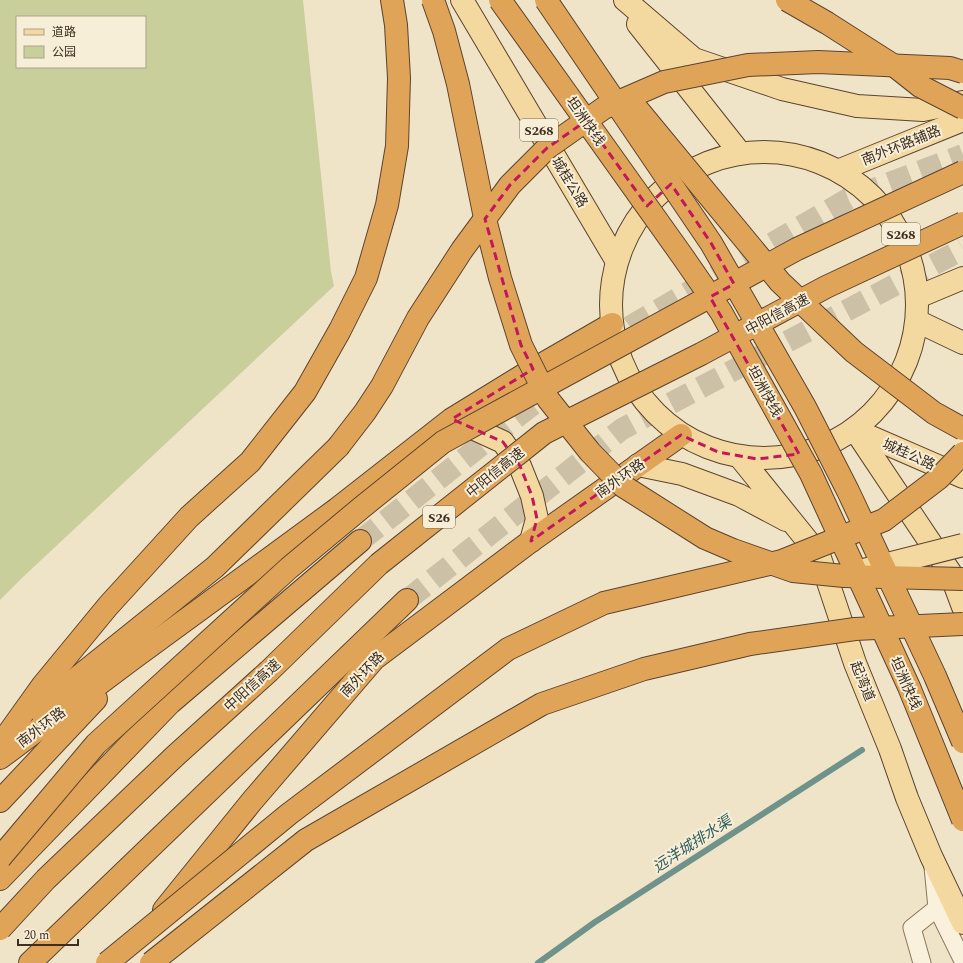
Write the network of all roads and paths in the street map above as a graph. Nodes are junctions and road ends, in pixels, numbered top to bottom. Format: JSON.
{"nodes":[{"id":1,"x":392,"y":0,"type":"edge"},
{"id":2,"x":433,"y":0,"type":"edge"},
{"id":3,"x":462,"y":0,"type":"edge"},
{"id":4,"x":500,"y":0,"type":"edge"},
{"id":5,"x":547,"y":0,"type":"edge"},
{"id":6,"x":619,"y":0,"type":"edge"},
{"id":7,"x":625,"y":0,"type":"edge"},
{"id":8,"x":787,"y":0,"type":"edge"},
{"id":9,"x":963,"y":72,"type":"edge"},
{"id":10,"x":963,"y":102,"type":"edge"},
{"id":11,"x":963,"y":108,"type":"edge"},
{"id":12,"x":963,"y":120,"type":"edge"},
{"id":13,"x":740,"y":153,"type":"junction"},
{"id":14,"x":840,"y":170,"type":"junction"},
{"id":15,"x":963,"y":172,"type":"edge"},
{"id":16,"x":963,"y":223,"type":"edge"},
{"id":17,"x":616,"y":260,"type":"junction"},
{"id":18,"x":963,"y":278,"type":"edge"},
{"id":19,"x":920,"y":296,"type":"junction"},
{"id":20,"x":917,"y":321,"type":"junction"},
{"id":21,"x":612,"y":324,"type":"junction"},
{"id":22,"x":963,"y":343,"type":"edge"},
{"id":23,"x":452,"y":419,"type":"junction"},
{"id":24,"x":963,"y":429,"type":"edge"},
{"id":25,"x":855,"y":430,"type":"junction"},
{"id":26,"x":681,"y":435,"type":"junction"},
{"id":27,"x":963,"y":453,"type":"edge"},
{"id":28,"x":739,"y":456,"type":"junction"},
{"id":29,"x":638,"y":465,"type":"junction"},
{"id":30,"x":963,"y":477,"type":"edge"},
{"id":31,"x":794,"y":524,"type":"junction"},
{"id":32,"x":360,"y":541,"type":"tunnel mouth"},
{"id":33,"x":531,"y":541,"type":"junction"},
{"id":34,"x":963,"y":545,"type":"edge"},
{"id":35,"x":844,"y":576,"type":"junction"},
{"id":36,"x":962,"y":590,"type":"edge"},
{"id":37,"x":407,"y":600,"type":"tunnel mouth"},
{"id":38,"x":963,"y":624,"type":"edge"},
{"id":39,"x":135,"y":657,"type":"junction"},
{"id":40,"x":963,"y":742,"type":"edge"},
{"id":41,"x":0,"y":745,"type":"edge"},
{"id":42,"x":0,"y":758,"type":"edge"},
{"id":43,"x":0,"y":802,"type":"edge"},
{"id":44,"x":963,"y":820,"type":"edge"},
{"id":45,"x":931,"y":856,"type":"junction"},
{"id":46,"x":0,"y":858,"type":"edge"},
{"id":47,"x":0,"y":879,"type":"edge"},
{"id":48,"x":937,"y":908,"type":"junction"},
{"id":49,"x":963,"y":922,"type":"edge"},
{"id":50,"x":0,"y":929,"type":"edge"},
{"id":51,"x":963,"y":961,"type":"edge"},
{"id":52,"x":30,"y":963,"type":"edge"},
{"id":53,"x":107,"y":963,"type":"edge"},
{"id":54,"x":123,"y":963,"type":"edge"},
{"id":55,"x":151,"y":963,"type":"edge"},
{"id":56,"x":922,"y":963,"type":"edge"}],
"edges":[{"from":1,"to":41,"type":"highway"},
{"from":2,"to":35,"type":"highway","bridge":true},
{"from":3,"to":17,"type":"main road","name":"城桂公路","number":"S268"},
{"from":4,"to":44,"type":"highway","name":"坦洲快线","bridge":true},
{"from":5,"to":24,"type":"highway","bridge":true},
{"from":5,"to":40,"type":"highway","name":"坦洲快线","bridge":true},
{"from":6,"to":13,"type":"main road"},
{"from":7,"to":10,"type":"main road"},
{"from":8,"to":11,"type":"highway","bridge":true},
{"from":9,"to":42,"type":"highway","bridge":true},
{"from":12,"to":14,"type":"main road","name":"南外环路辅路"},
{"from":13,"to":14,"type":"main road","number":"S268"},
{"from":13,"to":17,"type":"main road","number":"S268"},
{"from":14,"to":19,"type":"main road","number":"S268"},
{"from":15,"to":46,"type":"highway","bridge":true},
{"from":16,"to":50,"type":"highway","name":"中阳信高速","number":"S26","bridge":true},
{"from":17,"to":21,"type":"main road","number":"S268"},
{"from":18,"to":19,"type":"main road"},
{"from":19,"to":20,"type":"main road","number":"S268"},
{"from":20,"to":22,"type":"main road"},
{"from":20,"to":25,"type":"main road","number":"S268"},
{"from":21,"to":23,"type":"highway","name":"南外环路"},
{"from":21,"to":26,"type":"main road","number":"S268"},
{"from":23,"to":33,"type":"main road"},
{"from":23,"to":39,"type":"highway","name":"南外环路"},
{"from":25,"to":28,"type":"main road","number":"S268"},
{"from":25,"to":30,"type":"main road","name":"城桂公路"},
{"from":25,"to":36,"type":"main road"},
{"from":26,"to":28,"type":"main road","number":"S268"},
{"from":26,"to":29,"type":"highway","name":"南外环路"},
{"from":27,"to":53,"type":"highway","bridge":true},
{"from":28,"to":31,"type":"main road","name":"起湾道"},
{"from":29,"to":31,"type":"main road"},
{"from":29,"to":33,"type":"highway","name":"南外环路"},
{"from":31,"to":45,"type":"main road","name":"起湾道"},
{"from":32,"to":47,"type":"highway"},
{"from":33,"to":54,"type":"highway","name":"南外环路"},
{"from":34,"to":35,"type":"main road","bridge":true},
{"from":35,"to":36,"type":"highway","bridge":true},
{"from":37,"to":52,"type":"highway","name":"南外环路"},
{"from":38,"to":55,"type":"highway","bridge":true},
{"from":39,"to":42,"type":"highway","name":"南外环路"},
{"from":39,"to":43,"type":"highway"},
{"from":45,"to":48,"type":"street"},
{"from":45,"to":49,"type":"main road","name":"起湾道"},
{"from":48,"to":51,"type":"street"},
{"from":48,"to":56,"type":"street"}]}
